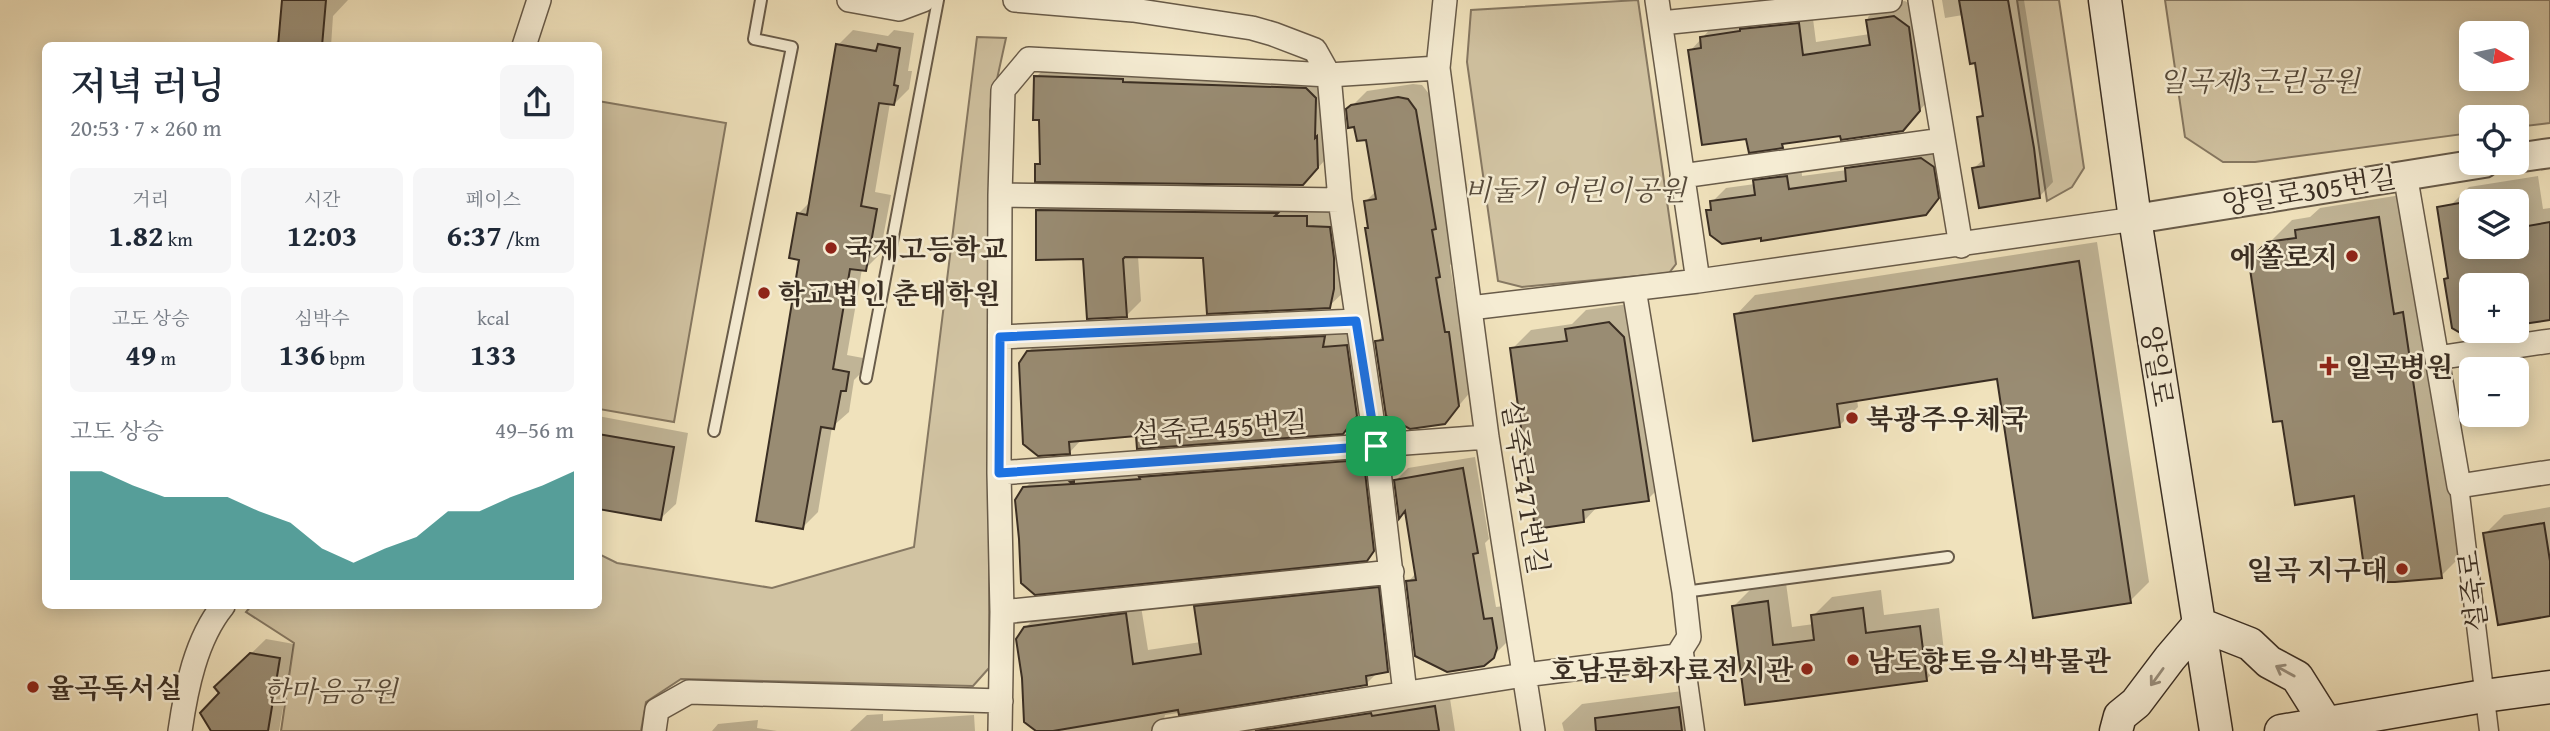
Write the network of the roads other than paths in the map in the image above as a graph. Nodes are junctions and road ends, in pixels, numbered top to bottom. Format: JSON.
{"nodes":[{"id":1,"x":539,"y":0,"type":"edge"},
{"id":2,"x":761,"y":0,"type":"edge"},
{"id":3,"x":849,"y":0,"type":"edge"},
{"id":4,"x":923,"y":0,"type":"edge"},
{"id":5,"x":938,"y":0,"type":"edge"},
{"id":6,"x":1015,"y":0,"type":"edge"},
{"id":7,"x":1445,"y":0,"type":"edge"},
{"id":8,"x":1889,"y":0,"type":"edge"},
{"id":9,"x":1920,"y":0,"type":"edge"},
{"id":10,"x":2105,"y":0,"type":"edge"},
{"id":11,"x":1659,"y":11,"type":"edge"},
{"id":12,"x":525,"y":42,"type":"edge"},
{"id":13,"x":1438,"y":68,"type":"junction"},
{"id":14,"x":1329,"y":75,"type":"junction"},
{"id":15,"x":1943,"y":141,"type":"junction"},
{"id":16,"x":2550,"y":153,"type":"edge"},
{"id":17,"x":2529,"y":156,"type":"edge"},
{"id":18,"x":2459,"y":166,"type":"edge"},
{"id":19,"x":2405,"y":174,"type":"junction"},
{"id":20,"x":1682,"y":176,"type":"junction"},
{"id":21,"x":1000,"y":195,"type":"junction"},
{"id":22,"x":1340,"y":200,"type":"junction"},
{"id":23,"x":2135,"y":219,"type":"junction"},
{"id":24,"x":1961,"y":246,"type":"junction"},
{"id":25,"x":1698,"y":281,"type":"junction"},
{"id":26,"x":1633,"y":289,"type":"junction"},
{"id":27,"x":1470,"y":308,"type":"junction"},
{"id":28,"x":1356,"y":321,"type":"junction"},
{"id":29,"x":1000,"y":337,"type":"junction"},
{"id":30,"x":2550,"y":341,"type":"edge"},
{"id":31,"x":2437,"y":358,"type":"junction"},
{"id":32,"x":866,"y":378,"type":"dead end"},
{"id":33,"x":714,"y":431,"type":"dead end"},
{"id":34,"x":1487,"y":437,"type":"junction"},
{"id":35,"x":1376,"y":446,"type":"junction"},
{"id":36,"x":2550,"y":472,"type":"edge"},
{"id":37,"x":999,"y":473,"type":"junction"},
{"id":38,"x":2459,"y":486,"type":"junction"},
{"id":39,"x":1948,"y":557,"type":"dead end"},
{"id":40,"x":1392,"y":572,"type":"junction"},
{"id":41,"x":1684,"y":592,"type":"junction"},
{"id":42,"x":220,"y":609,"type":"edge"},
{"id":43,"x":1002,"y":612,"type":"junction"},
{"id":44,"x":2199,"y":624,"type":"junction"},
{"id":45,"x":1683,"y":646,"type":"junction"},
{"id":46,"x":1524,"y":675,"type":"junction"},
{"id":47,"x":2550,"y":687,"type":"edge"},
{"id":48,"x":1405,"y":693,"type":"junction"},
{"id":49,"x":2484,"y":696,"type":"junction"},
{"id":50,"x":1001,"y":701,"type":"junction"},
{"id":51,"x":184,"y":706,"type":"junction"},
{"id":52,"x":2324,"y":727,"type":"edge"},
{"id":53,"x":180,"y":731,"type":"edge"},
{"id":54,"x":194,"y":731,"type":"edge"},
{"id":55,"x":654,"y":731,"type":"edge"},
{"id":56,"x":1000,"y":731,"type":"edge"},
{"id":57,"x":1164,"y":731,"type":"edge"},
{"id":58,"x":1533,"y":731,"type":"edge"},
{"id":59,"x":1695,"y":731,"type":"edge"},
{"id":60,"x":2116,"y":731,"type":"edge"},
{"id":61,"x":2216,"y":731,"type":"edge"},
{"id":62,"x":2281,"y":731,"type":"edge"},
{"id":63,"x":2489,"y":731,"type":"edge"}],
"edges":[{"from":1,"to":12,"type":"street"},
{"from":2,"to":33,"type":"lane"},
{"from":3,"to":4,"type":"street"},
{"from":5,"to":32,"type":"lane"},
{"from":6,"to":14,"type":"street"},
{"from":7,"to":13,"type":"street","name":"설죽로471번길"},
{"from":8,"to":11,"type":"street"},
{"from":9,"to":15,"type":"street"},
{"from":10,"to":23,"type":"main road","name":"양일로"},
{"from":11,"to":20,"type":"street"},
{"from":13,"to":14,"type":"street"},
{"from":13,"to":27,"type":"street","name":"설죽로471번길"},
{"from":14,"to":21,"type":"street"},
{"from":14,"to":22,"type":"street"},
{"from":15,"to":20,"type":"street"},
{"from":15,"to":24,"type":"street"},
{"from":16,"to":17,"type":"street"},
{"from":18,"to":19,"type":"street","name":"양일로305번길"},
{"from":19,"to":23,"type":"street","name":"양일로305번길"},
{"from":19,"to":31,"type":"street","name":"설죽로"},
{"from":20,"to":25,"type":"street"},
{"from":21,"to":22,"type":"street"},
{"from":21,"to":29,"type":"street"},
{"from":22,"to":28,"type":"street"},
{"from":23,"to":24,"type":"street"},
{"from":23,"to":44,"type":"main road","name":"양일로"},
{"from":24,"to":25,"type":"street"},
{"from":25,"to":26,"type":"street"},
{"from":26,"to":27,"type":"street"},
{"from":26,"to":41,"type":"street"},
{"from":27,"to":34,"type":"street","name":"설죽로471번길"},
{"from":28,"to":29,"type":"street"},
{"from":28,"to":35,"type":"street"},
{"from":29,"to":37,"type":"street"},
{"from":30,"to":31,"type":"street"},
{"from":31,"to":38,"type":"street","name":"설죽로"},
{"from":34,"to":35,"type":"street","name":"설죽로455번길"},
{"from":34,"to":46,"type":"street","name":"설죽로471번길"},
{"from":35,"to":37,"type":"street","name":"설죽로455번길"},
{"from":35,"to":40,"type":"street"},
{"from":36,"to":38,"type":"street"},
{"from":37,"to":43,"type":"street"},
{"from":38,"to":49,"type":"street","name":"설죽로"},
{"from":39,"to":41,"type":"lane"},
{"from":40,"to":43,"type":"street"},
{"from":40,"to":48,"type":"street"},
{"from":41,"to":45,"type":"street"},
{"from":42,"to":51,"type":"street"},
{"from":43,"to":50,"type":"street"},
{"from":52,"to":44,"type":"main road","one_way":true},
{"from":44,"to":60,"type":"main road","one_way":true},
{"from":44,"to":61,"type":"main road","name":"양일로"},
{"from":45,"to":46,"type":"street"},
{"from":45,"to":59,"type":"street"},
{"from":46,"to":48,"type":"street"},
{"from":46,"to":58,"type":"street","name":"설죽로471번길"},
{"from":47,"to":49,"type":"main road"},
{"from":48,"to":57,"type":"street"},
{"from":49,"to":52,"type":"main road"},
{"from":49,"to":63,"type":"street","name":"설죽로"},
{"from":50,"to":55,"type":"street"},
{"from":50,"to":56,"type":"street"},
{"from":51,"to":53,"type":"street"},
{"from":51,"to":54,"type":"street"},
{"from":52,"to":62,"type":"main road"}]}
